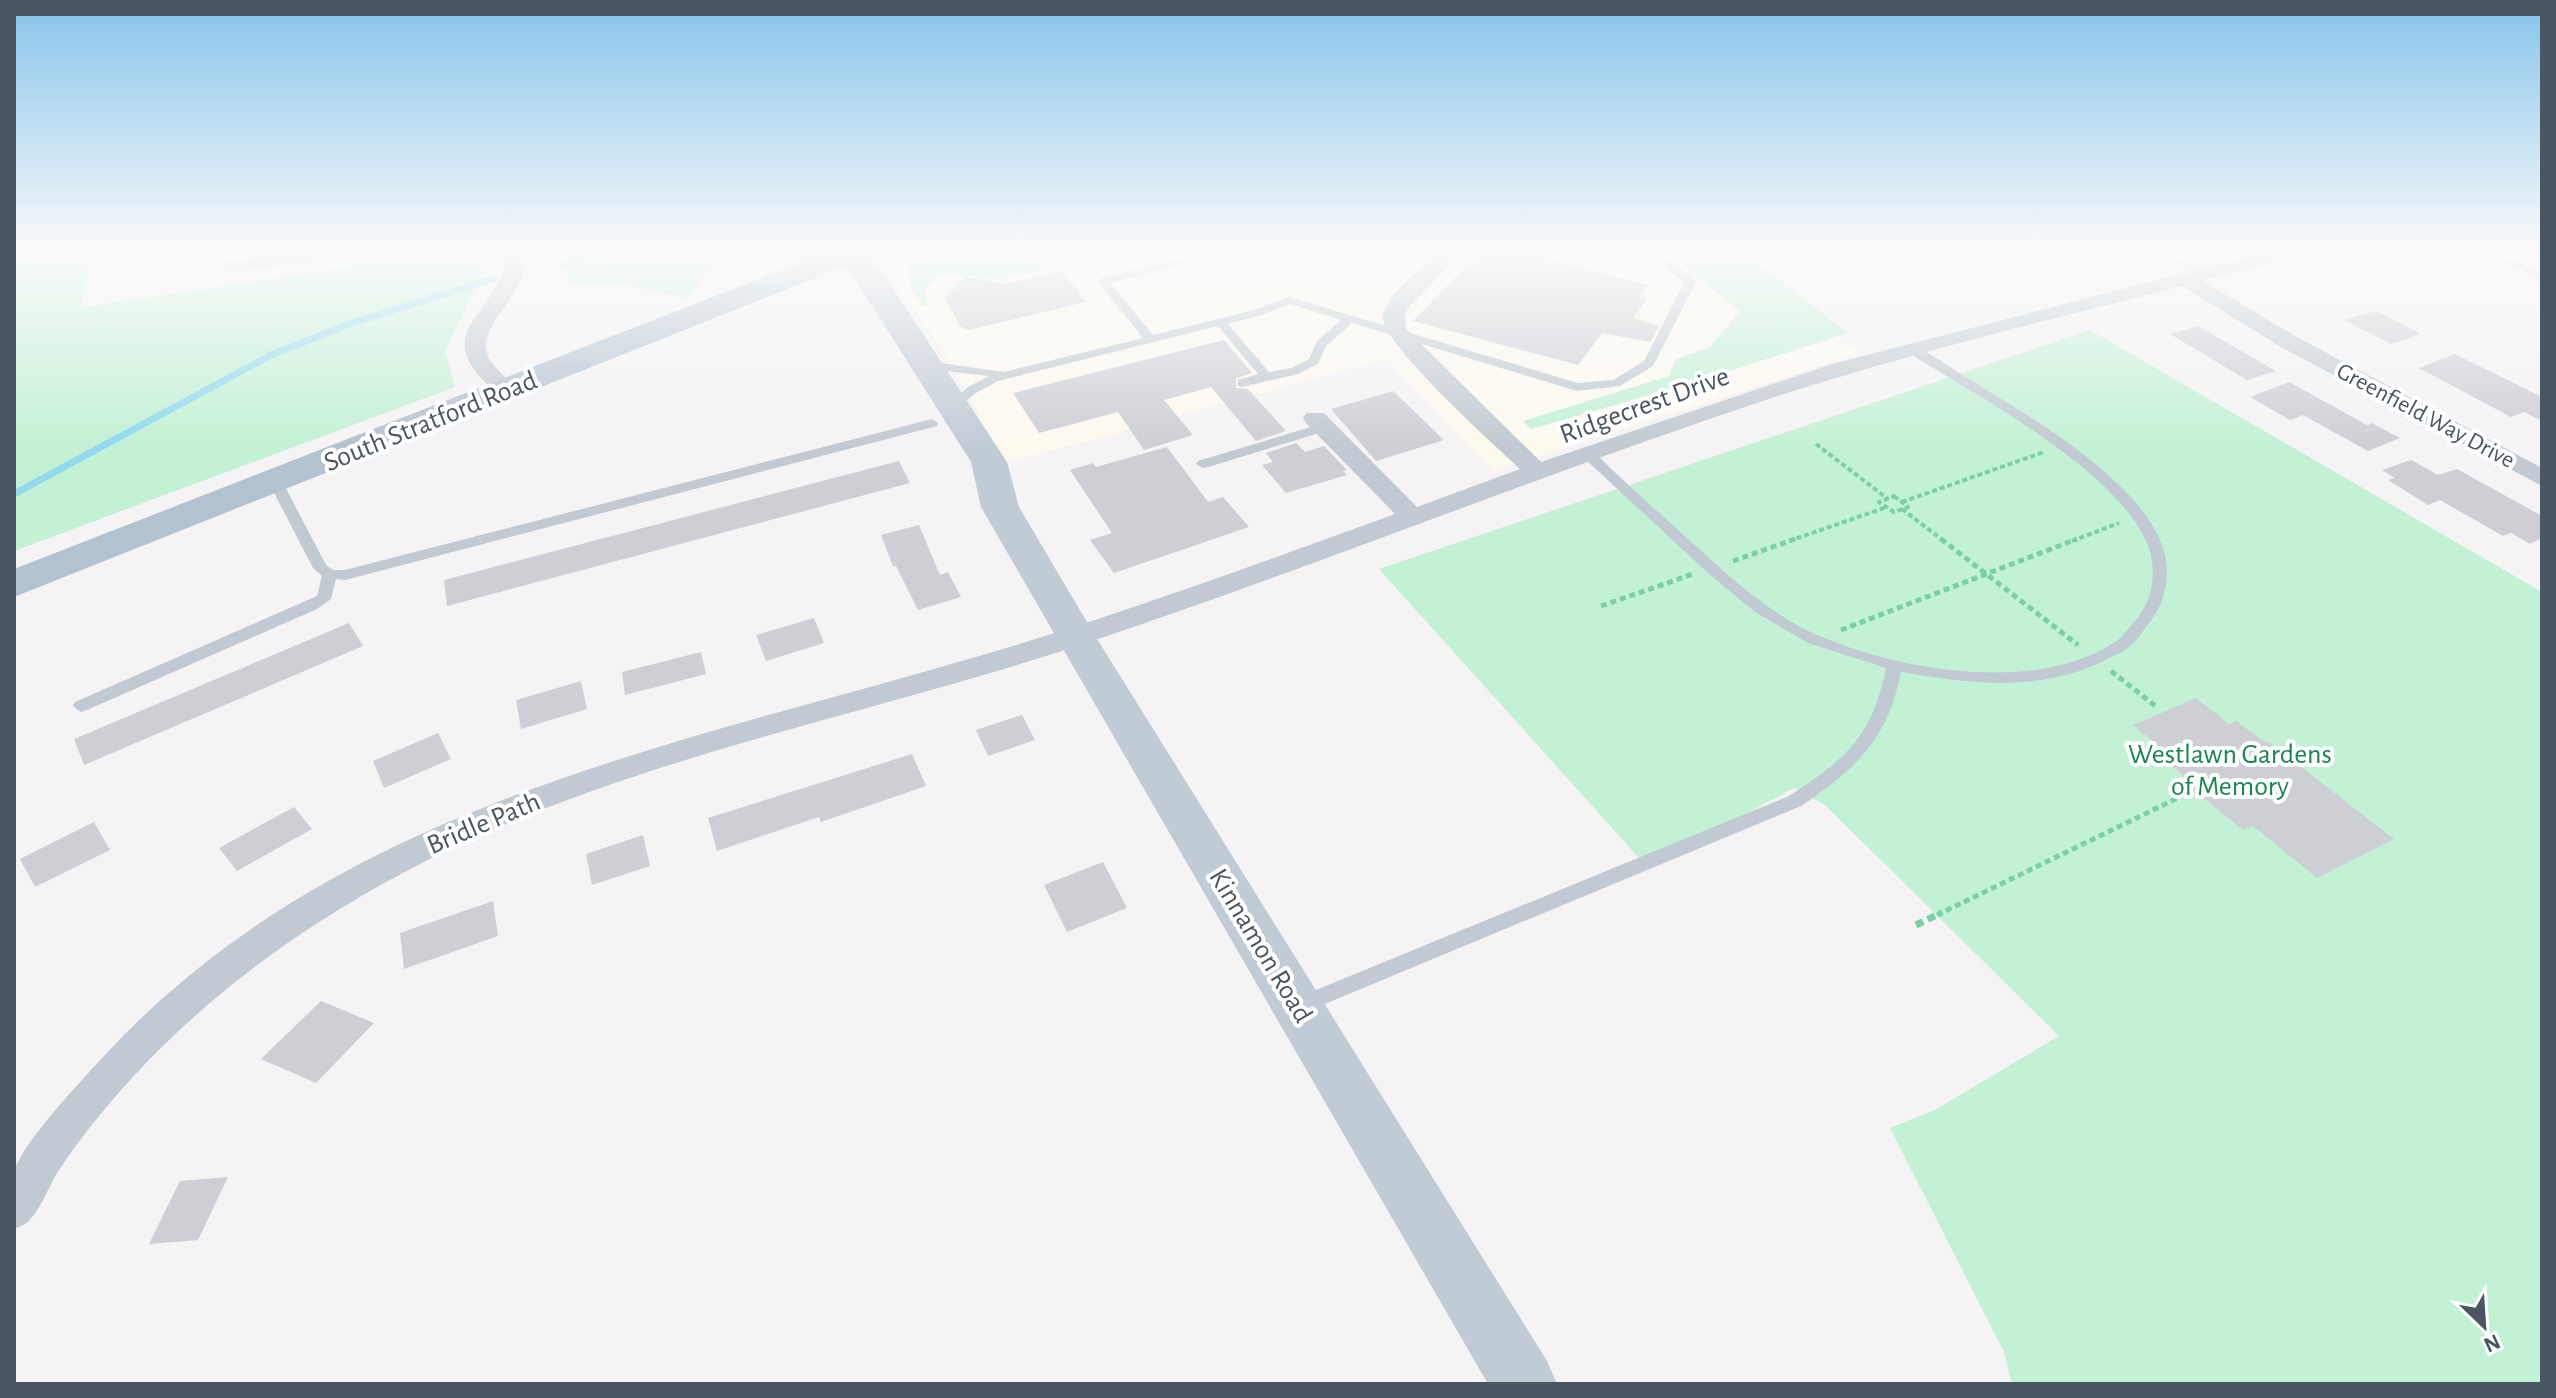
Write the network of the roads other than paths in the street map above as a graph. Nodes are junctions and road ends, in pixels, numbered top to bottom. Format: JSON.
{"nodes":[{"id":1,"x":486,"y":317,"type":"edge"},
{"id":2,"x":682,"y":317,"type":"edge"},
{"id":3,"x":871,"y":317,"type":"edge"},
{"id":4,"x":896,"y":317,"type":"edge"},
{"id":5,"x":1132,"y":317,"type":"edge"},
{"id":6,"x":1240,"y":317,"type":"edge"},
{"id":7,"x":1393,"y":317,"type":"edge"},
{"id":8,"x":1672,"y":317,"type":"edge"},
{"id":9,"x":2036,"y":317,"type":"edge"},
{"id":10,"x":2253,"y":317,"type":"edge"},
{"id":11,"x":1350,"y":318,"type":"joint"},
{"id":12,"x":1220,"y":322,"type":"junction"},
{"id":13,"x":1398,"y":333,"type":"junction"},
{"id":14,"x":1151,"y":340,"type":"junction"},
{"id":15,"x":1911,"y":349,"type":"junction"},
{"id":16,"x":927,"y":365,"type":"junction"},
{"id":17,"x":1008,"y":374,"type":"junction"},
{"id":18,"x":1266,"y":376,"type":"junction"},
{"id":19,"x":1242,"y":383,"type":"dead end"},
{"id":20,"x":506,"y":390,"type":"junction"},
{"id":21,"x":943,"y":415,"type":"junction"},
{"id":22,"x":1320,"y":422,"type":"joint"},
{"id":23,"x":1589,"y":455,"type":"junction"},
{"id":24,"x":1203,"y":464,"type":"dead end"},
{"id":25,"x":1538,"y":473,"type":"junction"},
{"id":26,"x":2542,"y":478,"type":"edge"},
{"id":27,"x":275,"y":481,"type":"junction"},
{"id":28,"x":1413,"y":518,"type":"junction"},
{"id":29,"x":330,"y":574,"type":"junction"},
{"id":30,"x":14,"y":584,"type":"edge"},
{"id":31,"x":1075,"y":637,"type":"junction"},
{"id":32,"x":1894,"y":667,"type":"junction"},
{"id":33,"x":81,"y":706,"type":"dead end"},
{"id":34,"x":1299,"y":1006,"type":"junction"},
{"id":35,"x":14,"y":1209,"type":"edge"},
{"id":36,"x":1524,"y":1384,"type":"edge"}],
"edges":[{"from":1,"to":20,"type":"street"},
{"from":2,"to":20,"type":"main road","name":"South Stratford Road"},
{"from":3,"to":21,"type":"main road","name":"Kinnamon Road"},
{"from":4,"to":16,"type":"main road","name":"Kinnamon Road"},
{"from":5,"to":14,"type":"lane"},
{"from":6,"to":12,"type":"lane"},
{"from":7,"to":13,"type":"street"},
{"from":8,"to":13,"type":"lane"},
{"from":9,"to":15,"type":"street","name":"Ridgecrest Drive"},
{"from":10,"to":26,"type":"street","name":"Greenfield Way Drive"},
{"from":11,"to":13,"type":"lane"},
{"from":11,"to":18,"type":"lane"},
{"from":12,"to":14,"type":"lane"},
{"from":12,"to":18,"type":"lane"},
{"from":13,"to":25,"type":"street"},
{"from":14,"to":17,"type":"lane"},
{"from":15,"to":23,"type":"street","name":"Ridgecrest Drive"},
{"from":15,"to":32,"type":"lane"},
{"from":16,"to":17,"type":"lane"},
{"from":16,"to":21,"type":"main road","name":"Kinnamon Road"},
{"from":17,"to":21,"type":"lane"},
{"from":18,"to":19,"type":"lane"},
{"from":20,"to":27,"type":"main road","name":"South Stratford Road"},
{"from":21,"to":29,"type":"lane"},
{"from":21,"to":31,"type":"main road","name":"Kinnamon Road"},
{"from":22,"to":24,"type":"lane"},
{"from":22,"to":28,"type":"street"},
{"from":23,"to":25,"type":"street","name":"Ridgecrest Drive"},
{"from":23,"to":32,"type":"lane"},
{"from":25,"to":28,"type":"street","name":"Ridgecrest Drive"},
{"from":27,"to":29,"type":"lane"},
{"from":27,"to":30,"type":"main road","name":"South Stratford Road"},
{"from":28,"to":31,"type":"street","name":"Ridgecrest Drive"},
{"from":29,"to":33,"type":"lane"},
{"from":31,"to":34,"type":"main road","name":"Kinnamon Road"},
{"from":31,"to":35,"type":"street","name":"Bridle Path"},
{"from":32,"to":34,"type":"lane"},
{"from":34,"to":36,"type":"main road","name":"Kinnamon Road"}]}
